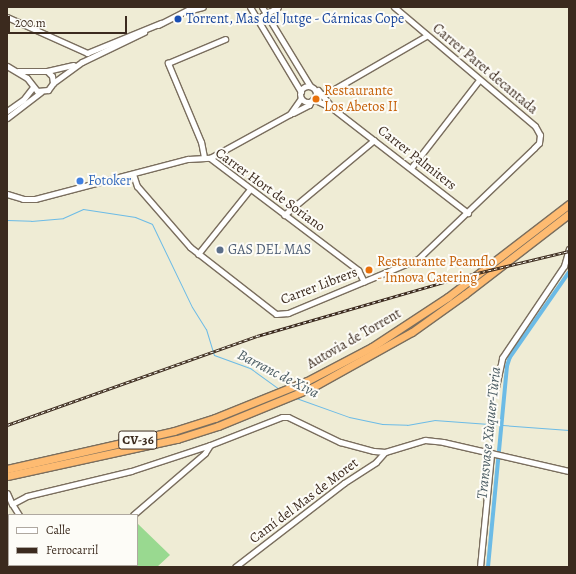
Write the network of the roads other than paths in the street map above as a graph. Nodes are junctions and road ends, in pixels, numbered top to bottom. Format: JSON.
{"nodes":[{"id":1,"x":193,"y":7,"type":"edge"},
{"id":2,"x":203,"y":7,"type":"edge"},
{"id":3,"x":250,"y":7,"type":"edge"},
{"id":4,"x":262,"y":7,"type":"edge"},
{"id":5,"x":278,"y":7,"type":"edge"},
{"id":6,"x":394,"y":7,"type":"edge"},
{"id":7,"x":186,"y":11,"type":"junction"},
{"id":8,"x":266,"y":13,"type":"junction"},
{"id":9,"x":7,"y":17,"type":"edge"},
{"id":10,"x":259,"y":21,"type":"junction"},
{"id":11,"x":161,"y":23,"type":"junction"},
{"id":12,"x":426,"y":36,"type":"junction"},
{"id":13,"x":225,"y":39,"type":"dead end"},
{"id":14,"x":82,"y":62,"type":"junction"},
{"id":15,"x":7,"y":66,"type":"edge"},
{"id":16,"x":18,"y":71,"type":"junction"},
{"id":17,"x":47,"y":71,"type":"junction"},
{"id":18,"x":35,"y":72,"type":"junction"},
{"id":19,"x":478,"y":80,"type":"junction"},
{"id":20,"x":53,"y":83,"type":"junction"},
{"id":21,"x":32,"y":85,"type":"junction"},
{"id":22,"x":337,"y":87,"type":"junction"},
{"id":23,"x":314,"y":89,"type":"junction"},
{"id":24,"x":331,"y":91,"type":"junction"},
{"id":25,"x":40,"y":92,"type":"junction"},
{"id":26,"x":300,"y":92,"type":"junction"},
{"id":27,"x":324,"y":95,"type":"junction"},
{"id":28,"x":302,"y":98,"type":"junction"},
{"id":29,"x":313,"y":99,"type":"junction"},
{"id":30,"x":329,"y":102,"type":"junction"},
{"id":31,"x":332,"y":108,"type":"junction"},
{"id":32,"x":7,"y":111,"type":"edge"},
{"id":33,"x":290,"y":114,"type":"junction"},
{"id":34,"x":7,"y":118,"type":"edge"},
{"id":35,"x":540,"y":136,"type":"joint"},
{"id":36,"x":374,"y":140,"type":"junction"},
{"id":37,"x":204,"y":157,"type":"junction"},
{"id":38,"x":210,"y":158,"type":"junction"},
{"id":39,"x":411,"y":168,"type":"junction"},
{"id":40,"x":133,"y":174,"type":"junction"},
{"id":41,"x":250,"y":189,"type":"junction"},
{"id":42,"x":7,"y":194,"type":"edge"},
{"id":43,"x":569,"y":204,"type":"edge"},
{"id":44,"x":468,"y":213,"type":"junction"},
{"id":45,"x":569,"y":214,"type":"edge"},
{"id":46,"x":284,"y":215,"type":"junction"},
{"id":47,"x":569,"y":249,"type":"edge"},
{"id":48,"x":198,"y":254,"type":"junction"},
{"id":49,"x":364,"y":282,"type":"junction"},
{"id":50,"x":496,"y":388,"type":"dead end"},
{"id":51,"x":177,"y":439,"type":"junction"},
{"id":52,"x":133,"y":442,"type":"junction"},
{"id":53,"x":210,"y":445,"type":"junction"},
{"id":54,"x":385,"y":452,"type":"junction"},
{"id":55,"x":493,"y":455,"type":"junction"},
{"id":56,"x":7,"y":465,"type":"edge"},
{"id":57,"x":7,"y":469,"type":"edge"},
{"id":58,"x":569,"y":471,"type":"edge"},
{"id":59,"x":7,"y":476,"type":"edge"},
{"id":60,"x":7,"y":481,"type":"edge"},
{"id":61,"x":7,"y":493,"type":"edge"},
{"id":62,"x":12,"y":504,"type":"junction"},
{"id":63,"x":18,"y":514,"type":"edge"},
{"id":64,"x":134,"y":514,"type":"edge"},
{"id":65,"x":235,"y":567,"type":"edge"},
{"id":66,"x":480,"y":567,"type":"edge"}],
"edges":[{"from":1,"to":7,"type":"street"},
{"from":2,"to":7,"type":"street"},
{"from":3,"to":10,"type":"street"},
{"from":4,"to":8,"type":"street"},
{"from":5,"to":8,"type":"street"},
{"from":6,"to":12,"type":"street","name":"Carrer Paret decantada"},
{"from":7,"to":11,"type":"street"},
{"from":8,"to":10,"type":"street"},
{"from":8,"to":23,"type":"street"},
{"from":9,"to":11,"type":"street"},
{"from":10,"to":26,"type":"street"},
{"from":11,"to":14,"type":"street"},
{"from":12,"to":19,"type":"street","name":"Carrer Paret decantada"},
{"from":12,"to":22,"type":"street"},
{"from":13,"to":37,"type":"street"},
{"from":14,"to":17,"type":"street"},
{"from":14,"to":20,"type":"street"},
{"from":15,"to":16,"type":"street"},
{"from":16,"to":18,"type":"street"},
{"from":16,"to":21,"type":"street"},
{"from":17,"to":18,"type":"street"},
{"from":17,"to":20,"type":"street"},
{"from":18,"to":21,"type":"street"},
{"from":19,"to":35,"type":"street","name":"Carrer Paret decantada"},
{"from":19,"to":39,"type":"street"},
{"from":20,"to":25,"type":"street"},
{"from":21,"to":25,"type":"street"},
{"from":21,"to":32,"type":"street"},
{"from":22,"to":23,"type":"street"},
{"from":22,"to":24,"type":"street"},
{"from":23,"to":26,"type":"street"},
{"from":23,"to":27,"type":"street","name":"Carrer Palmiters"},
{"from":23,"to":29,"type":"street"},
{"from":24,"to":27,"type":"street"},
{"from":24,"to":30,"type":"street"},
{"from":25,"to":34,"type":"street"},
{"from":26,"to":28,"type":"street"},
{"from":27,"to":29,"type":"street"},
{"from":27,"to":30,"type":"street","name":"Carrer Palmiters"},
{"from":28,"to":29,"type":"street","name":"Carrer Palmiters"},
{"from":28,"to":33,"type":"street"},
{"from":29,"to":31,"type":"street","name":"Carrer Palmiters"},
{"from":29,"to":33,"type":"street"},
{"from":30,"to":31,"type":"street","name":"Carrer Palmiters"},
{"from":31,"to":36,"type":"street","name":"Carrer Palmiters"},
{"from":33,"to":38,"type":"street"},
{"from":35,"to":44,"type":"street","name":"Carrer Librers"},
{"from":36,"to":39,"type":"street","name":"Carrer Palmiters"},
{"from":36,"to":46,"type":"street"},
{"from":37,"to":38,"type":"street","name":"Carrer Hort de Soriano"},
{"from":37,"to":40,"type":"street","name":"Carrer Hort de Soriano"},
{"from":38,"to":41,"type":"street","name":"Carrer Hort de Soriano"},
{"from":39,"to":44,"type":"street","name":"Carrer Palmiters"},
{"from":40,"to":42,"type":"street","name":"Carrer Hort de Soriano"},
{"from":40,"to":48,"type":"street","name":"Carrer Librers"},
{"from":41,"to":46,"type":"street","name":"Carrer Hort de Soriano"},
{"from":41,"to":48,"type":"street"},
{"from":43,"to":52,"type":"highway","name":"Autovia de Torrent","number":"CV-36"},
{"from":44,"to":49,"type":"street","name":"Carrer Librers"},
{"from":45,"to":51,"type":"highway","name":"Autovia de Torrent","number":"CV-36"},
{"from":46,"to":49,"type":"street","name":"Carrer Hort de Soriano"},
{"from":47,"to":50,"type":"street"},
{"from":48,"to":49,"type":"street","name":"Carrer Librers"},
{"from":51,"to":59,"type":"highway","name":"Autovia de Torrent","number":"CV-36"},
{"from":51,"to":60,"type":"highway"},
{"from":52,"to":56,"type":"highway"},
{"from":52,"to":57,"type":"highway","name":"Autovia de Torrent","number":"CV-36"},
{"from":53,"to":54,"type":"street"},
{"from":53,"to":62,"type":"street"},
{"from":53,"to":64,"type":"street"},
{"from":54,"to":55,"type":"street"},
{"from":54,"to":65,"type":"street","name":"Camí del Mas de Moret"},
{"from":55,"to":58,"type":"street"},
{"from":55,"to":66,"type":"street"},
{"from":61,"to":62,"type":"street"},
{"from":62,"to":63,"type":"street"}]}
